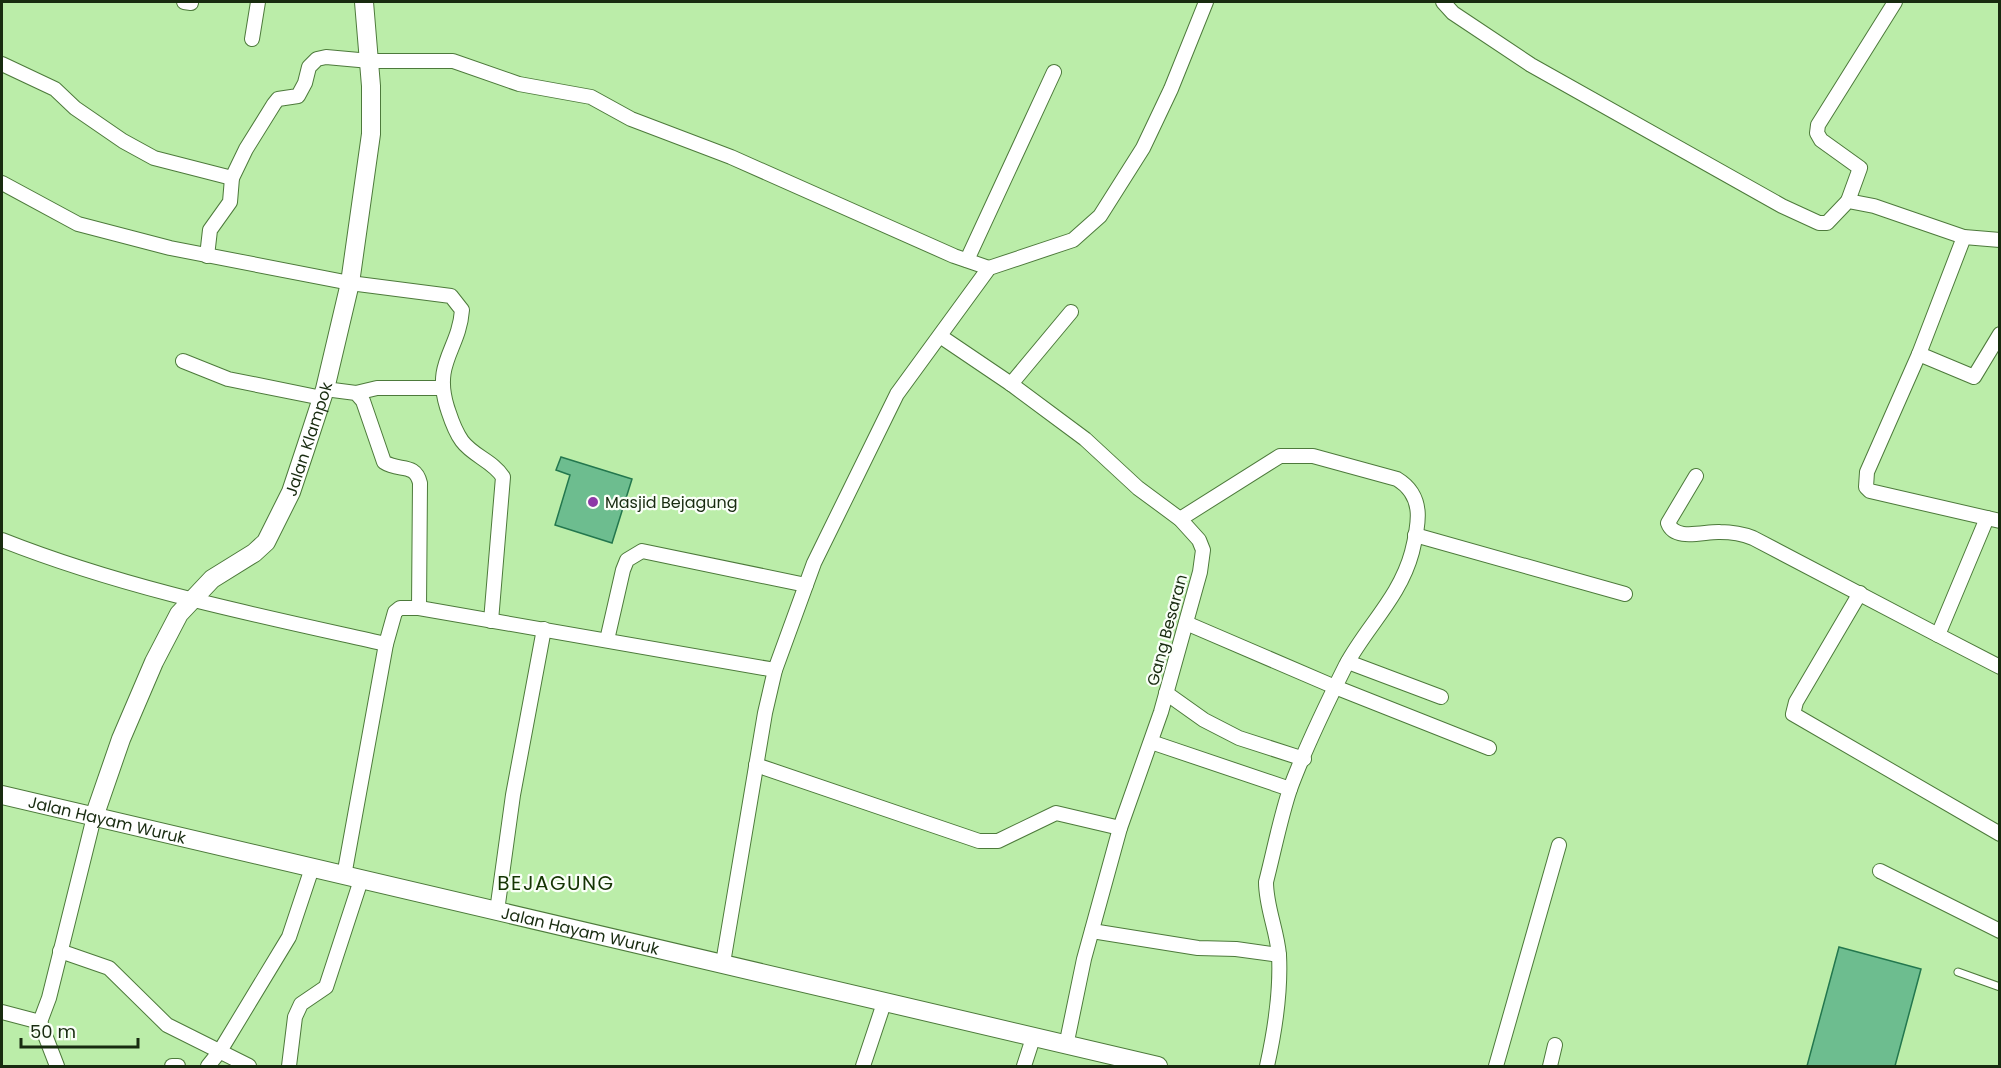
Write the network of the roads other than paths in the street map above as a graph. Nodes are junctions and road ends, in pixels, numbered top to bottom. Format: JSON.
{"nodes":[{"id":1,"x":258,"y":2,"type":"edge"},
{"id":2,"x":364,"y":2,"type":"edge"},
{"id":3,"x":1206,"y":2,"type":"edge"},
{"id":4,"x":1443,"y":2,"type":"edge"},
{"id":5,"x":1895,"y":2,"type":"edge"},
{"id":6,"x":252,"y":39,"type":"dead end"},
{"id":7,"x":370,"y":61,"type":"junction"},
{"id":8,"x":2,"y":64,"type":"edge"},
{"id":9,"x":1054,"y":72,"type":"dead end"},
{"id":10,"x":232,"y":178,"type":"junction"},
{"id":11,"x":2,"y":183,"type":"edge"},
{"id":12,"x":1848,"y":201,"type":"junction"},
{"id":13,"x":1964,"y":237,"type":"junction"},
{"id":14,"x":2000,"y":240,"type":"edge"},
{"id":15,"x":207,"y":256,"type":"junction"},
{"id":16,"x":967,"y":260,"type":"junction"},
{"id":17,"x":989,"y":268,"type":"junction"},
{"id":18,"x":350,"y":283,"type":"junction"},
{"id":19,"x":1071,"y":312,"type":"dead end"},
{"id":20,"x":2000,"y":334,"type":"edge"},
{"id":21,"x":940,"y":336,"type":"junction"},
{"id":22,"x":1919,"y":354,"type":"junction"},
{"id":23,"x":183,"y":361,"type":"dead end"},
{"id":24,"x":1011,"y":384,"type":"junction"},
{"id":25,"x":441,"y":388,"type":"junction"},
{"id":26,"x":324,"y":393,"type":"junction"},
{"id":27,"x":356,"y":393,"type":"junction"},
{"id":28,"x":1696,"y":476,"type":"dead end"},
{"id":29,"x":1180,"y":519,"type":"junction"},
{"id":30,"x":1993,"y":520,"type":"edge"},
{"id":31,"x":1415,"y":535,"type":"junction"},
{"id":32,"x":2,"y":540,"type":"edge"},
{"id":33,"x":806,"y":585,"type":"junction"},
{"id":34,"x":1860,"y":593,"type":"junction"},
{"id":35,"x":1624,"y":594,"type":"dead end"},
{"id":36,"x":191,"y":600,"type":"junction"},
{"id":37,"x":419,"y":608,"type":"junction"},
{"id":38,"x":491,"y":621,"type":"junction"},
{"id":39,"x":1186,"y":623,"type":"junction"},
{"id":40,"x":544,"y":629,"type":"junction"},
{"id":41,"x":1938,"y":635,"type":"junction"},
{"id":42,"x":607,"y":640,"type":"junction"},
{"id":43,"x":386,"y":644,"type":"junction"},
{"id":44,"x":1348,"y":662,"type":"junction"},
{"id":45,"x":2000,"y":667,"type":"edge"},
{"id":46,"x":775,"y":670,"type":"junction"},
{"id":47,"x":1335,"y":687,"type":"junction"},
{"id":48,"x":1166,"y":693,"type":"junction"},
{"id":49,"x":1441,"y":698,"type":"dead end"},
{"id":50,"x":1151,"y":742,"type":"junction"},
{"id":51,"x":1489,"y":748,"type":"dead end"},
{"id":52,"x":1304,"y":759,"type":"junction"},
{"id":53,"x":756,"y":765,"type":"junction"},
{"id":54,"x":1290,"y":789,"type":"junction"},
{"id":55,"x":2,"y":795,"type":"edge"},
{"id":56,"x":94,"y":817,"type":"junction"},
{"id":57,"x":1120,"y":828,"type":"junction"},
{"id":58,"x":2000,"y":834,"type":"edge"},
{"id":59,"x":1559,"y":845,"type":"dead end"},
{"id":60,"x":312,"y":868,"type":"junction"},
{"id":61,"x":1880,"y":871,"type":"dead end"},
{"id":62,"x":352,"y":878,"type":"junction"},
{"id":63,"x":497,"y":911,"type":"junction"},
{"id":64,"x":1092,"y":931,"type":"junction"},
{"id":65,"x":2000,"y":931,"type":"edge"},
{"id":66,"x":60,"y":951,"type":"junction"},
{"id":67,"x":1279,"y":955,"type":"junction"},
{"id":68,"x":723,"y":963,"type":"junction"},
{"id":69,"x":1958,"y":972,"type":"dead end"},
{"id":70,"x":2000,"y":987,"type":"edge"},
{"id":71,"x":884,"y":1003,"type":"junction"},
{"id":72,"x":2,"y":1012,"type":"edge"},
{"id":73,"x":40,"y":1022,"type":"junction"},
{"id":74,"x":1033,"y":1038,"type":"junction"},
{"id":75,"x":1555,"y":1045,"type":"dead end"},
{"id":76,"x":1066,"y":1046,"type":"junction"},
{"id":77,"x":220,"y":1051,"type":"junction"},
{"id":78,"x":57,"y":1066,"type":"edge"},
{"id":79,"x":172,"y":1066,"type":"edge"},
{"id":80,"x":178,"y":1066,"type":"edge"},
{"id":81,"x":208,"y":1066,"type":"edge"},
{"id":82,"x":249,"y":1066,"type":"edge"},
{"id":83,"x":289,"y":1066,"type":"edge"},
{"id":84,"x":863,"y":1066,"type":"edge"},
{"id":85,"x":1024,"y":1066,"type":"edge"},
{"id":86,"x":1158,"y":1066,"type":"edge"},
{"id":87,"x":1267,"y":1066,"type":"edge"},
{"id":88,"x":1496,"y":1066,"type":"edge"},
{"id":89,"x":1550,"y":1066,"type":"edge"}],
"edges":[{"from":1,"to":6,"type":"street"},
{"from":2,"to":7,"type":"main road","name":"Jalan Klampok"},
{"from":3,"to":17,"type":"street"},
{"from":4,"to":12,"type":"street"},
{"from":5,"to":12,"type":"street"},
{"from":7,"to":10,"type":"street"},
{"from":7,"to":16,"type":"street"},
{"from":7,"to":18,"type":"main road","name":"Jalan Klampok"},
{"from":8,"to":10,"type":"street"},
{"from":9,"to":16,"type":"street"},
{"from":10,"to":15,"type":"street"},
{"from":11,"to":15,"type":"street"},
{"from":12,"to":13,"type":"street"},
{"from":13,"to":14,"type":"street"},
{"from":13,"to":22,"type":"street"},
{"from":15,"to":18,"type":"street"},
{"from":16,"to":17,"type":"street"},
{"from":17,"to":21,"type":"street"},
{"from":18,"to":25,"type":"street"},
{"from":18,"to":26,"type":"main road","name":"Jalan Klampok"},
{"from":19,"to":24,"type":"street"},
{"from":20,"to":22,"type":"street"},
{"from":21,"to":24,"type":"street","name":"Gang Besaran"},
{"from":21,"to":33,"type":"street"},
{"from":22,"to":30,"type":"street"},
{"from":23,"to":26,"type":"street"},
{"from":24,"to":29,"type":"street","name":"Gang Besaran"},
{"from":25,"to":27,"type":"street"},
{"from":25,"to":38,"type":"street"},
{"from":26,"to":27,"type":"street"},
{"from":26,"to":36,"type":"main road","name":"Jalan Klampok"},
{"from":27,"to":37,"type":"street"},
{"from":28,"to":34,"type":"street"},
{"from":29,"to":31,"type":"street"},
{"from":29,"to":39,"type":"street","name":"Gang Besaran"},
{"from":30,"to":41,"type":"street"},
{"from":31,"to":35,"type":"street"},
{"from":31,"to":44,"type":"street"},
{"from":32,"to":36,"type":"street"},
{"from":33,"to":42,"type":"street"},
{"from":33,"to":46,"type":"street"},
{"from":34,"to":41,"type":"street"},
{"from":34,"to":58,"type":"street"},
{"from":36,"to":43,"type":"street"},
{"from":36,"to":56,"type":"main road","name":"Jalan Klampok"},
{"from":37,"to":38,"type":"street"},
{"from":37,"to":43,"type":"street"},
{"from":38,"to":40,"type":"street"},
{"from":39,"to":47,"type":"street"},
{"from":39,"to":48,"type":"street","name":"Gang Besaran"},
{"from":40,"to":42,"type":"street"},
{"from":40,"to":63,"type":"street"},
{"from":41,"to":45,"type":"street"},
{"from":42,"to":46,"type":"street"},
{"from":43,"to":62,"type":"street"},
{"from":44,"to":47,"type":"street"},
{"from":44,"to":49,"type":"street"},
{"from":46,"to":53,"type":"street"},
{"from":47,"to":51,"type":"street"},
{"from":47,"to":52,"type":"street"},
{"from":48,"to":50,"type":"street","name":"Gang Besaran"},
{"from":48,"to":52,"type":"street"},
{"from":50,"to":54,"type":"street"},
{"from":50,"to":57,"type":"street","name":"Gang Besaran"},
{"from":52,"to":54,"type":"street"},
{"from":53,"to":57,"type":"street"},
{"from":53,"to":68,"type":"street"},
{"from":54,"to":67,"type":"street"},
{"from":55,"to":56,"type":"main road","name":"Jalan Hayam Wuruk"},
{"from":56,"to":60,"type":"main road","name":"Jalan Hayam Wuruk"},
{"from":56,"to":66,"type":"street"},
{"from":57,"to":64,"type":"street","name":"Gang Besaran"},
{"from":59,"to":88,"type":"street"},
{"from":60,"to":62,"type":"main road","name":"Jalan Hayam Wuruk"},
{"from":60,"to":77,"type":"street"},
{"from":61,"to":65,"type":"street"},
{"from":62,"to":63,"type":"main road","name":"Jalan Hayam Wuruk"},
{"from":62,"to":83,"type":"street"},
{"from":63,"to":68,"type":"main road","name":"Jalan Hayam Wuruk"},
{"from":64,"to":67,"type":"street"},
{"from":64,"to":76,"type":"street","name":"Gang Besaran"},
{"from":66,"to":73,"type":"street"},
{"from":66,"to":77,"type":"street"},
{"from":67,"to":87,"type":"street"},
{"from":68,"to":71,"type":"main road","name":"Jalan Hayam Wuruk"},
{"from":69,"to":70,"type":"lane"},
{"from":71,"to":74,"type":"main road","name":"Jalan Hayam Wuruk"},
{"from":71,"to":84,"type":"street"},
{"from":72,"to":73,"type":"street"},
{"from":73,"to":78,"type":"street"},
{"from":74,"to":76,"type":"main road","name":"Jalan Hayam Wuruk"},
{"from":74,"to":85,"type":"street"},
{"from":75,"to":89,"type":"street"},
{"from":76,"to":86,"type":"main road","name":"Jalan Hayam Wuruk"},
{"from":77,"to":81,"type":"street"},
{"from":77,"to":82,"type":"street"},
{"from":79,"to":80,"type":"street"}]}
